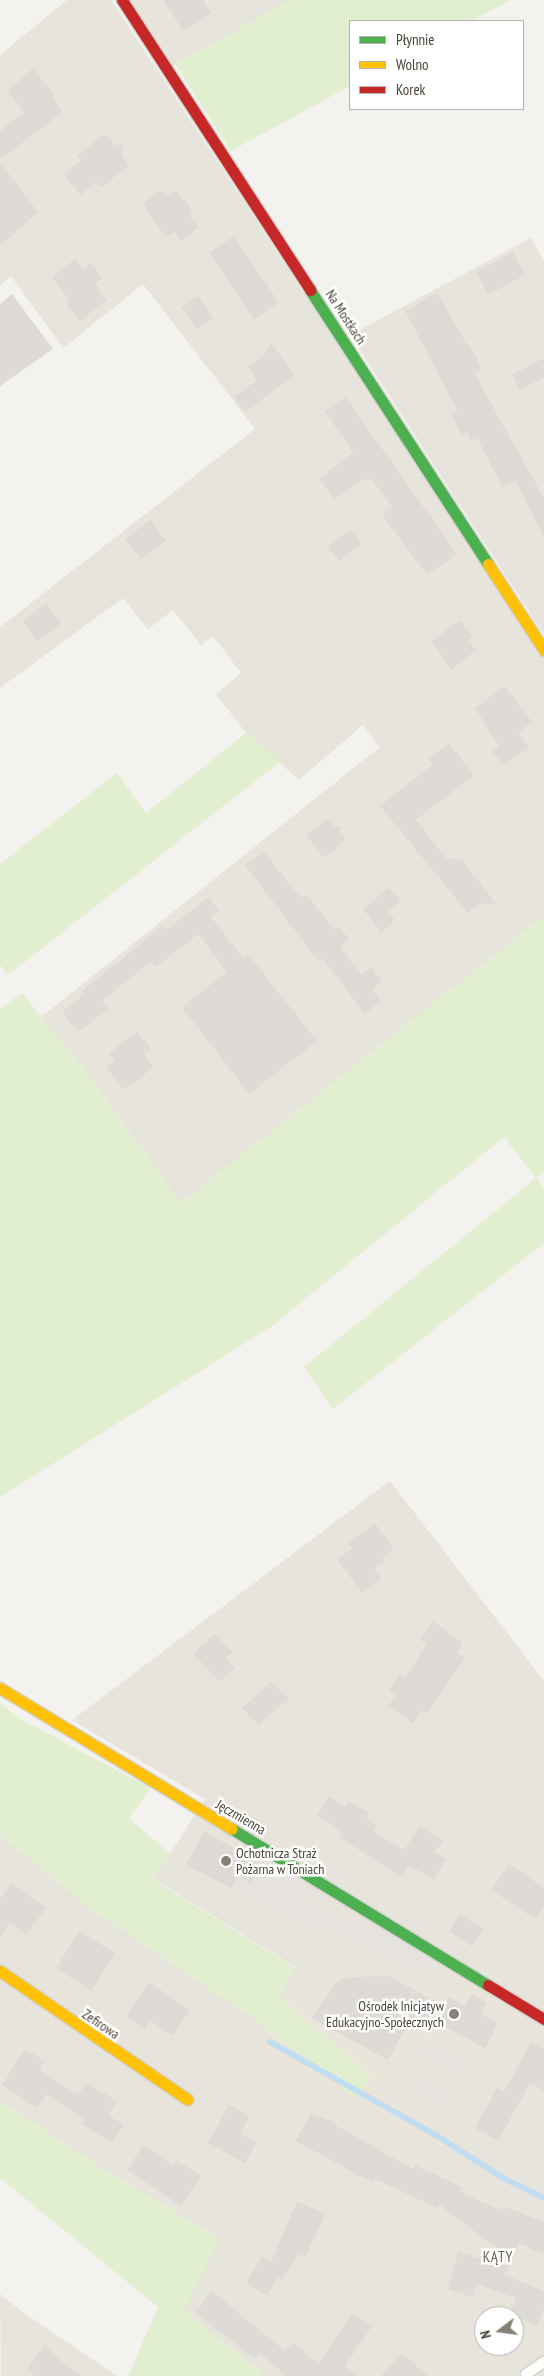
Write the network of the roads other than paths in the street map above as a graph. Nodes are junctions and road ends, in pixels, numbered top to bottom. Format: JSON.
{"nodes":[{"id":1,"x":122,"y":0,"type":"edge"},
{"id":2,"x":544,"y":650,"type":"edge"},
{"id":3,"x":0,"y":1688,"type":"edge"},
{"id":4,"x":0,"y":1971,"type":"edge"},
{"id":5,"x":544,"y":2019,"type":"edge"},
{"id":6,"x":187,"y":2099,"type":"dead end"},
{"id":7,"x":544,"y":2362,"type":"edge"},
{"id":8,"x":526,"y":2374,"type":"dead end"}],
"edges":[{"from":1,"to":2,"type":"street","name":"Na Mostkach"},
{"from":3,"to":5,"type":"street","name":"Jęczmienna"},
{"from":4,"to":6,"type":"street","name":"Zefirowa"},
{"from":7,"to":8,"type":"lane"}]}
